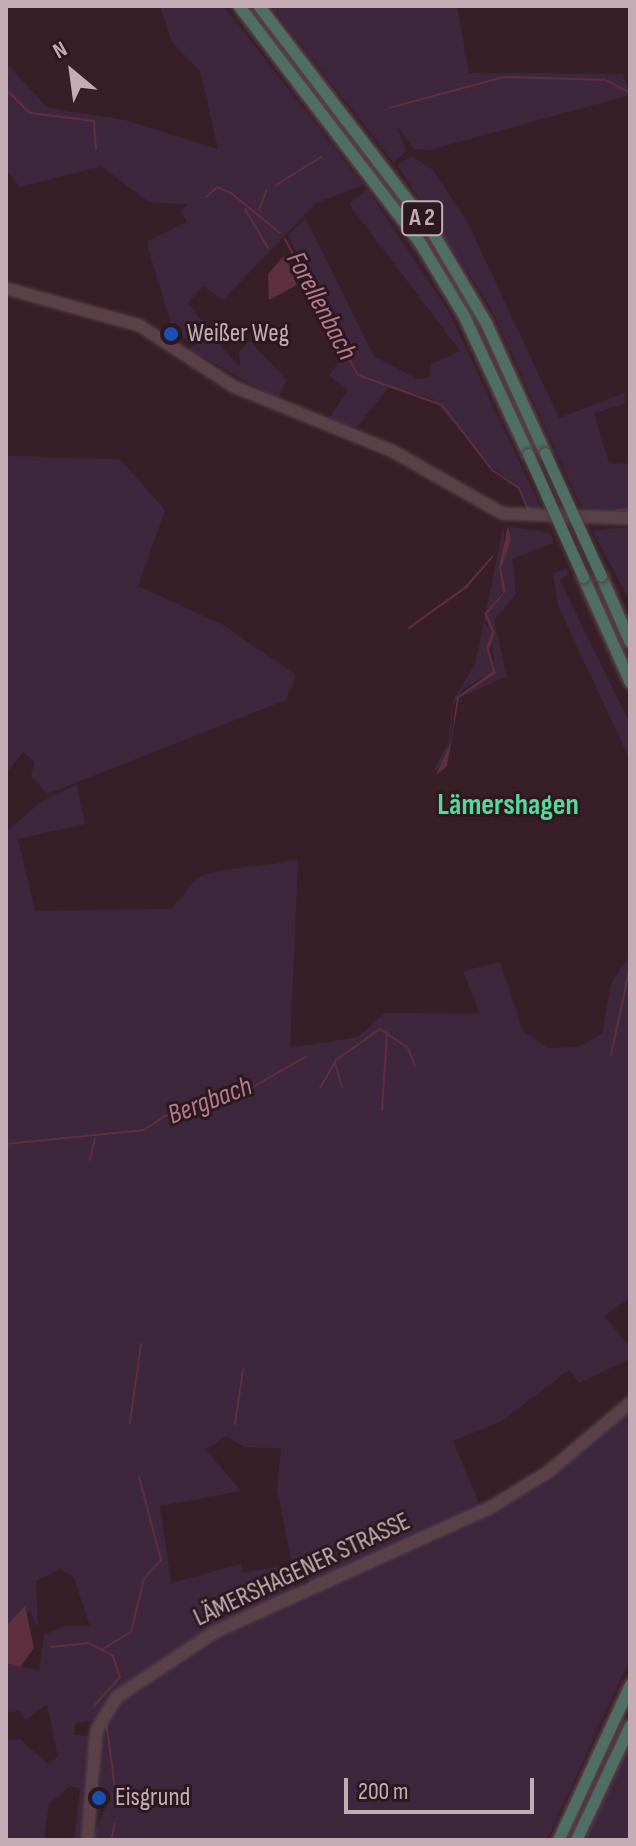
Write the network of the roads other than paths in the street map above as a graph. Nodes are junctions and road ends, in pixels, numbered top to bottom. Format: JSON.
{"nodes":[{"id":1,"x":239,"y":6,"type":"edge"},
{"id":2,"x":259,"y":6,"type":"edge"},
{"id":3,"x":6,"y":288,"type":"edge"},
{"id":4,"x":630,"y":518,"type":"edge"},
{"id":5,"x":630,"y":642,"type":"edge"},
{"id":6,"x":630,"y":682,"type":"edge"},
{"id":7,"x":630,"y":1402,"type":"edge"},
{"id":8,"x":630,"y":1685,"type":"edge"},
{"id":9,"x":630,"y":1725,"type":"edge"},
{"id":10,"x":87,"y":1840,"type":"edge"},
{"id":11,"x":558,"y":1840,"type":"edge"},
{"id":12,"x":576,"y":1840,"type":"edge"}],
"edges":[{"from":1,"to":6,"type":"highway","number":"A 2","bridge":true},
{"from":2,"to":5,"type":"highway","number":"A 2","bridge":true},
{"from":3,"to":4,"type":"main road"},
{"from":7,"to":10,"type":"main road","name":"LÄMERSHAGENER STRASSE"},
{"from":8,"to":11,"type":"highway"},
{"from":9,"to":12,"type":"highway"}]}
